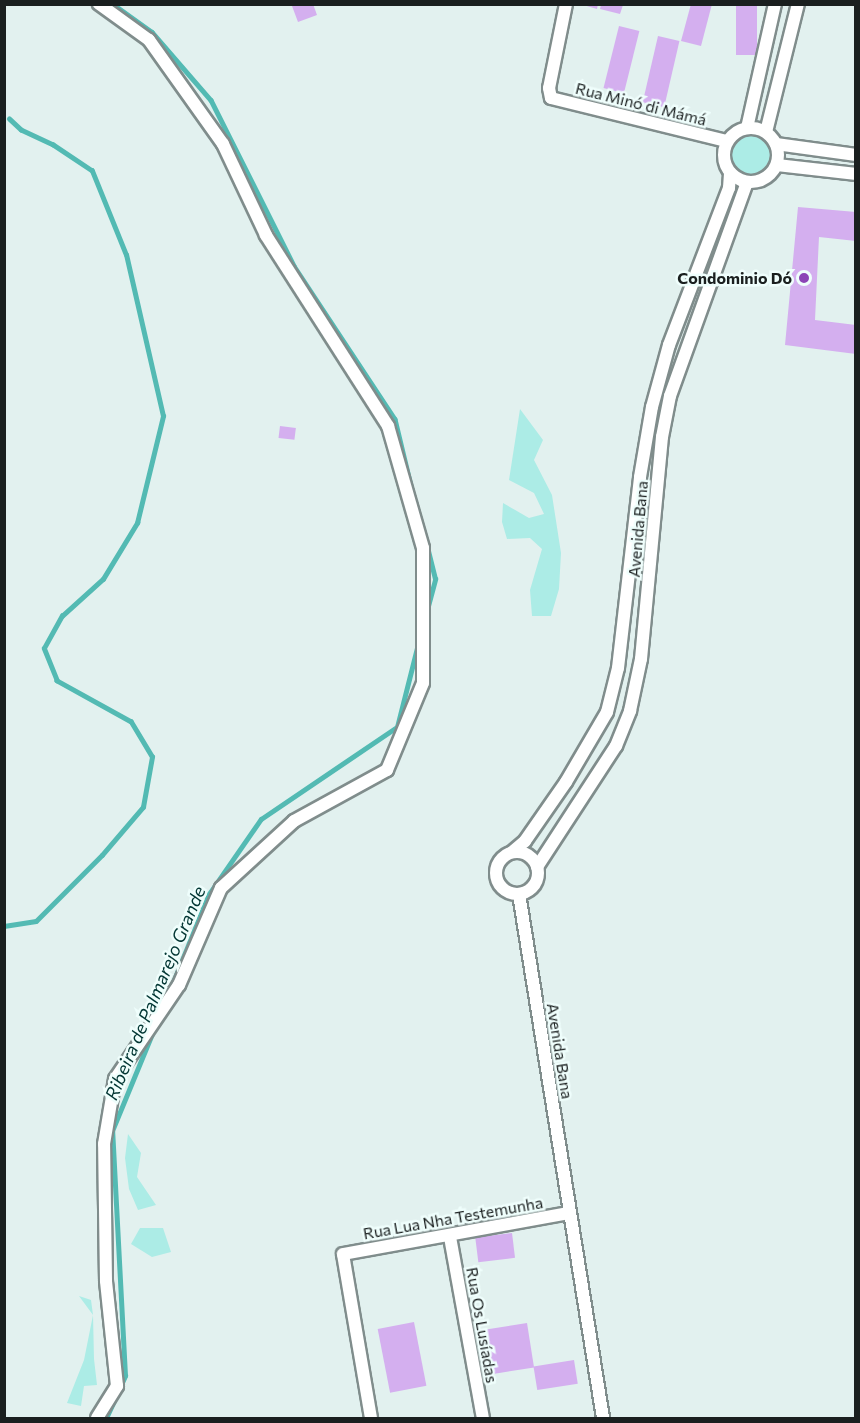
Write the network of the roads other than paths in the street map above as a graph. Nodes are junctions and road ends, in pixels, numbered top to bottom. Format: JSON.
{"nodes":[{"id":1,"x":99,"y":4,"type":"edge"},
{"id":2,"x":566,"y":4,"type":"edge"},
{"id":3,"x":775,"y":4,"type":"edge"},
{"id":4,"x":798,"y":4,"type":"edge"},
{"id":5,"x":747,"y":128,"type":"junction"},
{"id":6,"x":766,"y":132,"type":"junction"},
{"id":7,"x":726,"y":141,"type":"junction"},
{"id":8,"x":776,"y":144,"type":"junction"},
{"id":9,"x":855,"y":155,"type":"edge"},
{"id":10,"x":777,"y":165,"type":"junction"},
{"id":11,"x":730,"y":173,"type":"junction"},
{"id":12,"x":855,"y":174,"type":"edge"},
{"id":13,"x":747,"y":182,"type":"junction"},
{"id":14,"x":512,"y":852,"type":"junction"},
{"id":15,"x":537,"y":867,"type":"junction"},
{"id":16,"x":519,"y":894,"type":"junction"},
{"id":17,"x":568,"y":1213,"type":"junction"},
{"id":18,"x":450,"y":1237,"type":"junction"},
{"id":19,"x":96,"y":1419,"type":"edge"},
{"id":20,"x":371,"y":1419,"type":"edge"},
{"id":21,"x":483,"y":1419,"type":"edge"},
{"id":22,"x":603,"y":1419,"type":"edge"}],
"edges":[{"from":1,"to":19,"type":"street"},
{"from":2,"to":7,"type":"street","name":"Rua Minó di Mámá"},
{"from":3,"to":5,"type":"street"},
{"from":4,"to":6,"type":"street"},
{"from":5,"to":6,"type":"street"},
{"from":5,"to":7,"type":"street"},
{"from":6,"to":8,"type":"street"},
{"from":7,"to":11,"type":"street"},
{"from":8,"to":9,"type":"street"},
{"from":8,"to":10,"type":"street"},
{"from":10,"to":12,"type":"street"},
{"from":10,"to":13,"type":"street"},
{"from":11,"to":13,"type":"street"},
{"from":11,"to":14,"type":"street","name":"Avenida Bana"},
{"from":13,"to":15,"type":"street","name":"Avenida Bana"},
{"from":14,"to":15,"type":"street"},
{"from":14,"to":16,"type":"street"},
{"from":15,"to":16,"type":"street"},
{"from":16,"to":17,"type":"street","name":"Avenida Bana"},
{"from":17,"to":18,"type":"street","name":"Rua Lua Nha Testemunha"},
{"from":17,"to":22,"type":"street","name":"Avenida Bana"},
{"from":18,"to":20,"type":"street","name":"Rua Lua Nha Testemunha"},
{"from":18,"to":21,"type":"street","name":"Rua Os Lusíadas"}]}
